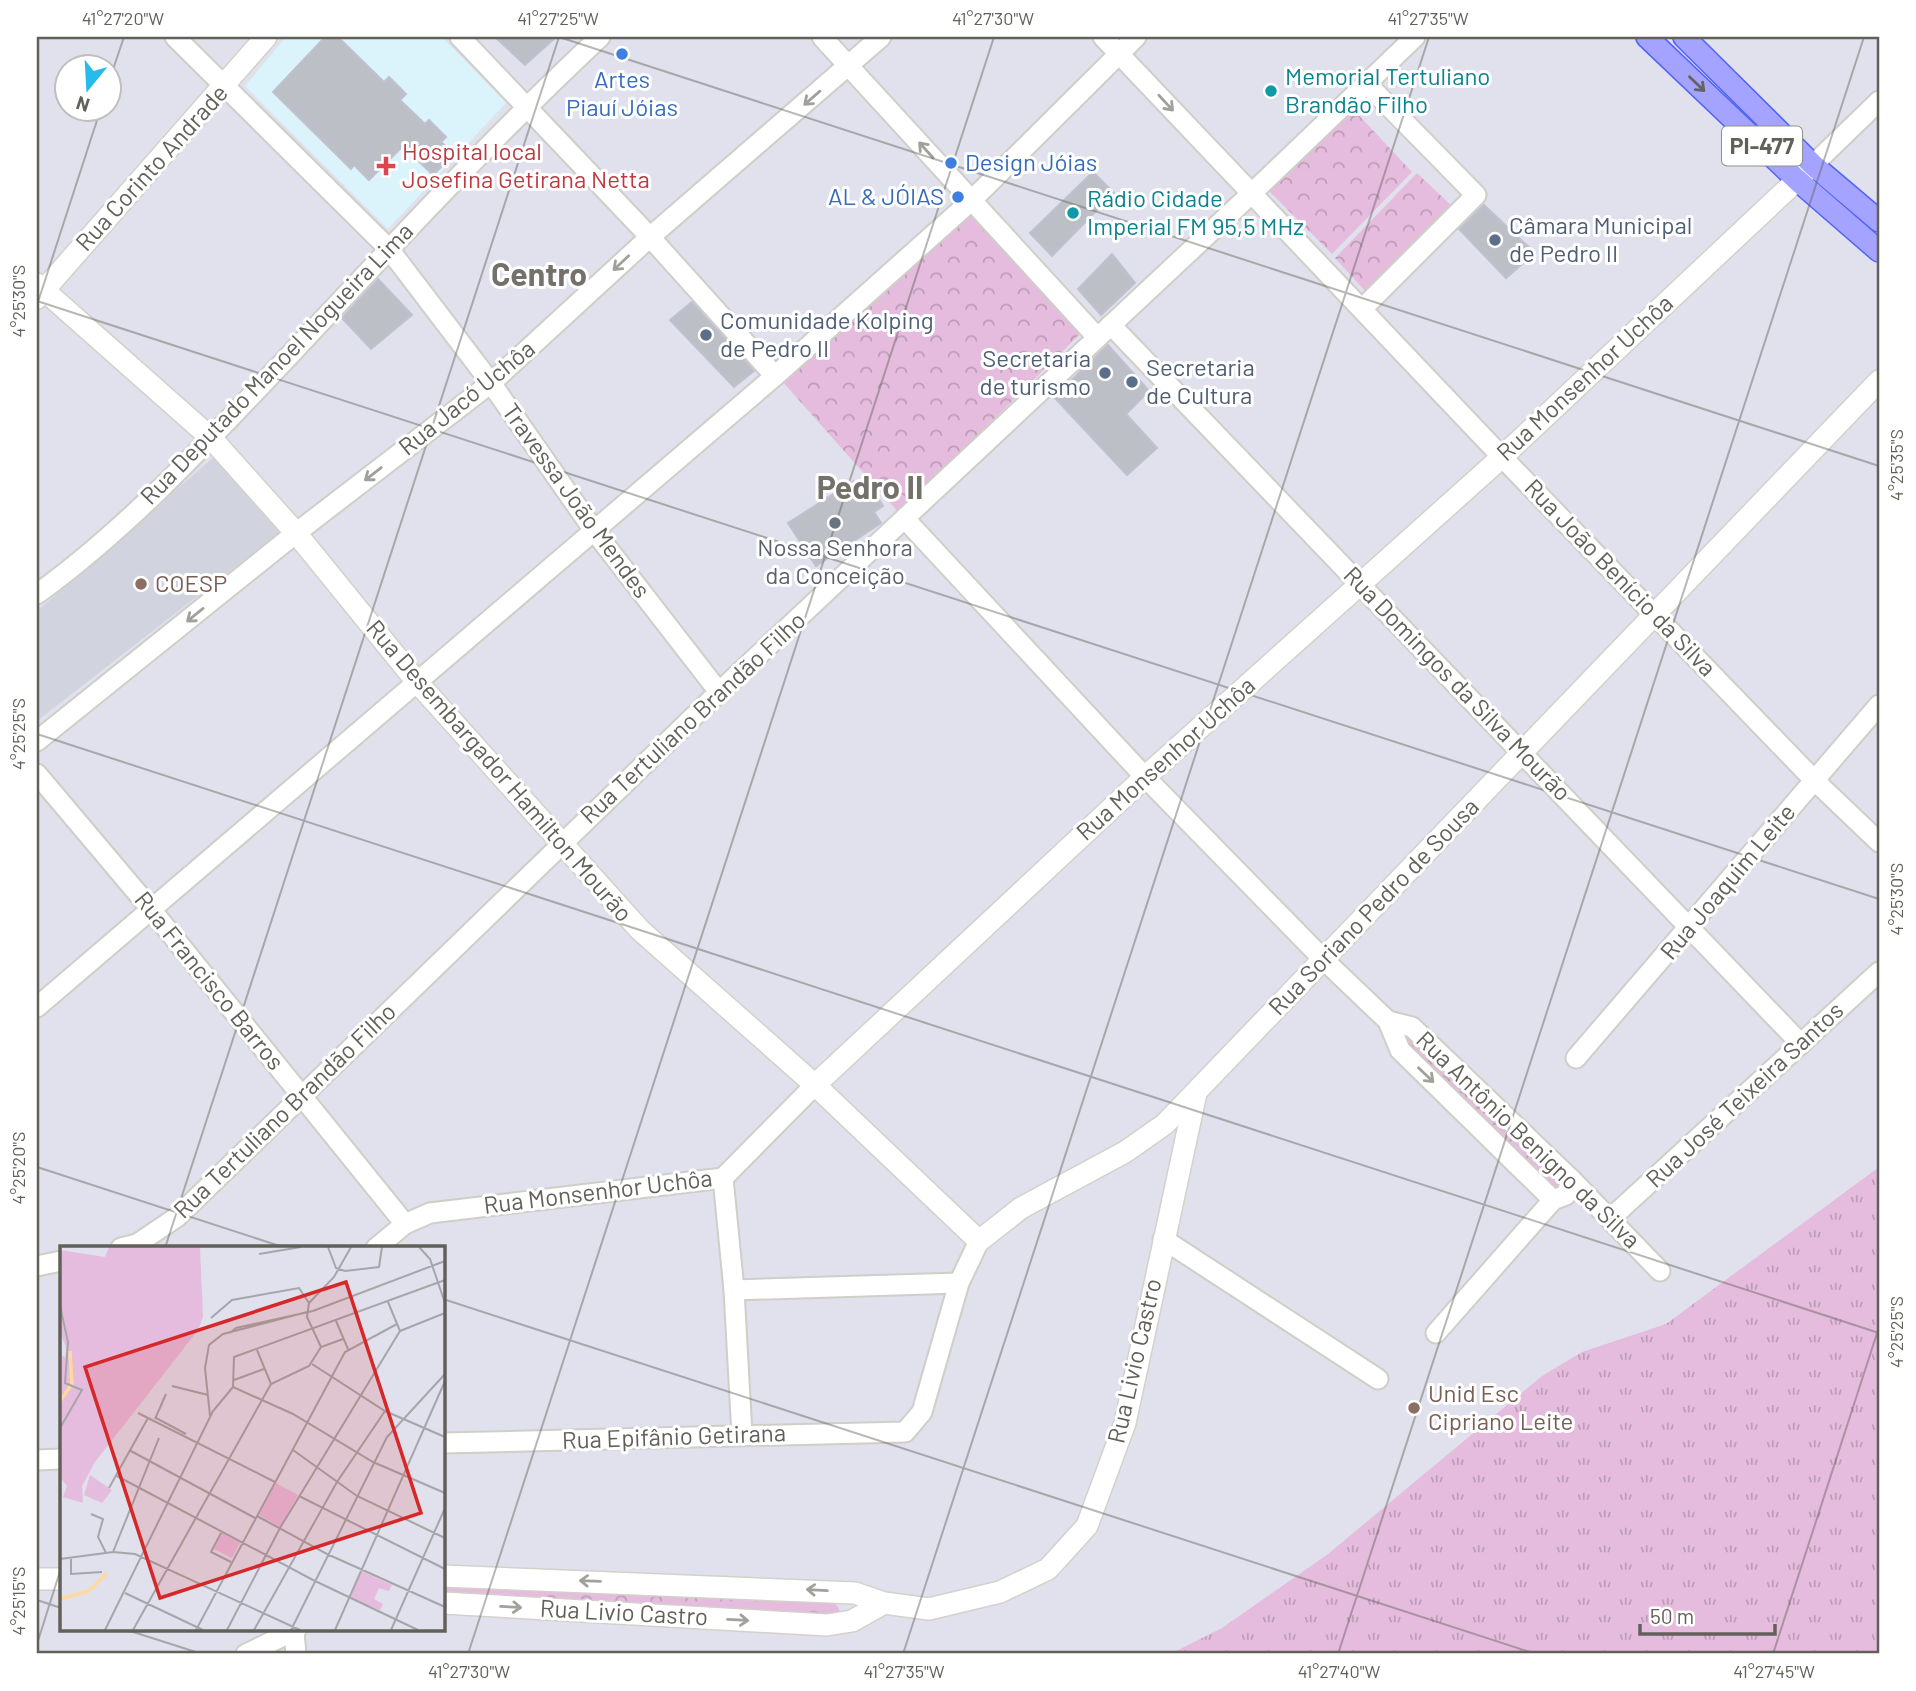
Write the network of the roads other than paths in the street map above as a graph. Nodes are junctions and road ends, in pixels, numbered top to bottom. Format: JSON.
{"nodes":[{"id":1,"x":175,"y":37,"type":"edge"},
{"id":2,"x":266,"y":37,"type":"edge"},
{"id":3,"x":460,"y":37,"type":"edge"},
{"id":4,"x":600,"y":37,"type":"edge"},
{"id":5,"x":822,"y":37,"type":"edge"},
{"id":6,"x":881,"y":37,"type":"edge"},
{"id":7,"x":1103,"y":37,"type":"edge"},
{"id":8,"x":1136,"y":37,"type":"edge"},
{"id":9,"x":1415,"y":37,"type":"edge"},
{"id":10,"x":1647,"y":37,"type":"edge"},
{"id":11,"x":1684,"y":37,"type":"edge"},
{"id":12,"x":1119,"y":53,"type":"junction"},
{"id":13,"x":850,"y":65,"type":"junction"},
{"id":14,"x":1366,"y":83,"type":"junction"},
{"id":15,"x":226,"y":85,"type":"junction"},
{"id":16,"x":1879,"y":102,"type":"edge"},
{"id":17,"x":526,"y":106,"type":"junction"},
{"id":18,"x":1813,"y":165,"type":"junction"},
{"id":19,"x":1796,"y":179,"type":"junction"},
{"id":20,"x":1250,"y":195,"type":"junction"},
{"id":21,"x":971,"y":201,"type":"junction"},
{"id":22,"x":1879,"y":221,"type":"edge"},
{"id":23,"x":650,"y":237,"type":"junction"},
{"id":24,"x":389,"y":249,"type":"junction"},
{"id":25,"x":1879,"y":251,"type":"edge"},
{"id":26,"x":39,"y":291,"type":"edge"},
{"id":27,"x":1362,"y":309,"type":"junction"},
{"id":28,"x":1103,"y":330,"type":"junction"},
{"id":29,"x":775,"y":376,"type":"junction"},
{"id":30,"x":1879,"y":381,"type":"edge"},
{"id":31,"x":491,"y":383,"type":"junction"},
{"id":32,"x":211,"y":438,"type":"junction"},
{"id":33,"x":1502,"y":457,"type":"junction"},
{"id":34,"x":905,"y":519,"type":"junction"},
{"id":35,"x":594,"y":532,"type":"junction"},
{"id":36,"x":296,"y":533,"type":"junction"},
{"id":37,"x":1360,"y":582,"type":"junction"},
{"id":38,"x":37,"y":594,"type":"edge"},
{"id":39,"x":1657,"y":614,"type":"junction"},
{"id":40,"x":417,"y":682,"type":"junction"},
{"id":41,"x":719,"y":692,"type":"junction"},
{"id":42,"x":1879,"y":705,"type":"edge"},
{"id":43,"x":37,"y":741,"type":"edge"},
{"id":44,"x":1523,"y":751,"type":"junction"},
{"id":45,"x":37,"y":774,"type":"edge"},
{"id":46,"x":1145,"y":777,"type":"junction"},
{"id":47,"x":1814,"y":780,"type":"junction"},
{"id":48,"x":561,"y":842,"type":"junction"},
{"id":49,"x":1879,"y":842,"type":"edge"},
{"id":50,"x":150,"y":908,"type":"junction"},
{"id":51,"x":1689,"y":930,"type":"junction"},
{"id":52,"x":1323,"y":959,"type":"junction"},
{"id":53,"x":1879,"y":972,"type":"edge"},
{"id":54,"x":37,"y":1007,"type":"edge"},
{"id":55,"x":1388,"y":1020,"type":"junction"},
{"id":56,"x":1801,"y":1044,"type":"junction"},
{"id":57,"x":1576,"y":1058,"type":"dead end"},
{"id":58,"x":815,"y":1085,"type":"junction"},
{"id":59,"x":1197,"y":1091,"type":"junction"},
{"id":60,"x":301,"y":1094,"type":"junction"},
{"id":61,"x":723,"y":1178,"type":"junction"},
{"id":62,"x":1572,"y":1180,"type":"junction"},
{"id":63,"x":1553,"y":1200,"type":"junction"},
{"id":64,"x":1611,"y":1218,"type":"junction"},
{"id":65,"x":405,"y":1224,"type":"junction"},
{"id":66,"x":1163,"y":1239,"type":"junction"},
{"id":67,"x":979,"y":1241,"type":"junction"},
{"id":68,"x":134,"y":1246,"type":"edge"},
{"id":69,"x":378,"y":1246,"type":"edge"},
{"id":70,"x":60,"y":1261,"type":"edge"},
{"id":71,"x":37,"y":1266,"type":"edge"},
{"id":72,"x":1660,"y":1271,"type":"dead end"},
{"id":73,"x":959,"y":1283,"type":"junction"},
{"id":74,"x":734,"y":1290,"type":"junction"},
{"id":75,"x":1436,"y":1333,"type":"dead end"},
{"id":76,"x":1378,"y":1379,"type":"dead end"},
{"id":77,"x":905,"y":1432,"type":"joint"},
{"id":78,"x":741,"y":1435,"type":"junction"},
{"id":79,"x":444,"y":1443,"type":"edge"},
{"id":80,"x":60,"y":1459,"type":"edge"},
{"id":81,"x":37,"y":1460,"type":"edge"},
{"id":82,"x":444,"y":1576,"type":"edge"},
{"id":83,"x":60,"y":1578,"type":"edge"},
{"id":84,"x":37,"y":1579,"type":"edge"},
{"id":85,"x":444,"y":1603,"type":"edge"},
{"id":86,"x":884,"y":1603,"type":"junction"},
{"id":87,"x":293,"y":1632,"type":"edge"},
{"id":88,"x":295,"y":1632,"type":"edge"},
{"id":89,"x":246,"y":1654,"type":"edge"},
{"id":90,"x":296,"y":1654,"type":"edge"}],
"edges":[{"from":1,"to":15,"type":"street","name":"Travessa João Mendes"},
{"from":2,"to":15,"type":"street","name":"Rua Corinto Andrade"},
{"from":3,"to":17,"type":"street"},
{"from":4,"to":17,"type":"street","name":"Rua Deputado Manoel Nogueira Lima"},
{"from":5,"to":13,"type":"street","name":"Rua Domingos da Silva Mourão"},
{"from":6,"to":13,"type":"street","name":"Rua Jacó Uchôa"},
{"from":7,"to":12,"type":"street","name":"Rua João Benício da Silva"},
{"from":8,"to":12,"type":"street"},
{"from":9,"to":14,"type":"street","name":"Rua Tertuliano Brandão Filho"},
{"from":10,"to":19,"type":"main road","number":"PI-477","one_way":true},
{"from":11,"to":18,"type":"main road","number":"PI-477"},
{"from":12,"to":20,"type":"street","name":"Rua João Benício da Silva","one_way":true},
{"from":12,"to":21,"type":"street"},
{"from":21,"to":13,"type":"street","name":"Rua Domingos da Silva Mourão","one_way":true},
{"from":13,"to":23,"type":"street","name":"Rua Jacó Uchôa","one_way":true},
{"from":14,"to":20,"type":"street","name":"Rua Tertuliano Brandão Filho"},
{"from":14,"to":27,"type":"street"},
{"from":15,"to":24,"type":"street","name":"Travessa João Mendes"},
{"from":15,"to":26,"type":"street","name":"Rua Corinto Andrade"},
{"from":16,"to":18,"type":"street","name":"Rua Monsenhor Uchôa"},
{"from":17,"to":23,"type":"street"},
{"from":17,"to":24,"type":"street","name":"Rua Deputado Manoel Nogueira Lima"},
{"from":18,"to":19,"type":"street","name":"Rua Monsenhor Uchôa"},
{"from":18,"to":22,"type":"main road","number":"PI-477"},
{"from":19,"to":25,"type":"main road","number":"PI-477"},
{"from":19,"to":33,"type":"street","name":"Rua Monsenhor Uchôa"},
{"from":20,"to":27,"type":"street","name":"Rua João Benício da Silva"},
{"from":20,"to":28,"type":"street","name":"Rua Tertuliano Brandão Filho"},
{"from":21,"to":28,"type":"street","name":"Rua Domingos da Silva Mourão"},
{"from":21,"to":29,"type":"street"},
{"from":23,"to":29,"type":"street"},
{"from":23,"to":31,"type":"street","name":"Rua Jacó Uchôa","one_way":true},
{"from":24,"to":31,"type":"street","name":"Travessa João Mendes"},
{"from":24,"to":32,"type":"street","name":"Rua Deputado Manoel Nogueira Lima"},
{"from":26,"to":32,"type":"street","name":"Rua Desembargador Hamilton Mourão"},
{"from":27,"to":33,"type":"street","name":"Rua João Benício da Silva"},
{"from":28,"to":34,"type":"street","name":"Rua Tertuliano Brandão Filho"},
{"from":28,"to":37,"type":"street","name":"Rua Domingos da Silva Mourão"},
{"from":29,"to":35,"type":"street"},
{"from":30,"to":39,"type":"street","name":"Rua Soriano Pedro de Sousa"},
{"from":31,"to":35,"type":"street","name":"Travessa João Mendes"},
{"from":31,"to":36,"type":"street","name":"Rua Jacó Uchôa","one_way":true},
{"from":32,"to":36,"type":"street","name":"Rua Desembargador Hamilton Mourão"},
{"from":32,"to":38,"type":"street","name":"Rua Deputado Manoel Nogueira Lima"},
{"from":33,"to":37,"type":"street","name":"Rua Monsenhor Uchôa"},
{"from":33,"to":39,"type":"street","name":"Rua João Benício da Silva"},
{"from":34,"to":41,"type":"street","name":"Rua Tertuliano Brandão Filho"},
{"from":34,"to":46,"type":"street","name":"Rua Antônio Benigno da Silva"},
{"from":35,"to":40,"type":"street"},
{"from":35,"to":41,"type":"street","name":"Travessa João Mendes"},
{"from":36,"to":40,"type":"street","name":"Rua Desembargador Hamilton Mourão"},
{"from":36,"to":43,"type":"street","name":"Rua Jacó Uchôa","one_way":true},
{"from":37,"to":44,"type":"street","name":"Rua Domingos da Silva Mourão"},
{"from":37,"to":46,"type":"street","name":"Rua Monsenhor Uchôa"},
{"from":39,"to":44,"type":"street","name":"Rua Soriano Pedro de Sousa"},
{"from":39,"to":47,"type":"street","name":"Rua João Benício da Silva"},
{"from":40,"to":48,"type":"street","name":"Rua Desembargador Hamilton Mourão"},
{"from":40,"to":50,"type":"street"},
{"from":41,"to":48,"type":"street","name":"Rua Tertuliano Brandão Filho"},
{"from":42,"to":47,"type":"street","name":"Rua Joaquim Leite"},
{"from":44,"to":51,"type":"street","name":"Rua Domingos da Silva Mourão"},
{"from":44,"to":52,"type":"street","name":"Rua Soriano Pedro de Sousa"},
{"from":45,"to":50,"type":"street","name":"Rua Francisco Barros"},
{"from":46,"to":52,"type":"street","name":"Rua Antônio Benigno da Silva"},
{"from":46,"to":58,"type":"street","name":"Rua Monsenhor Uchôa"},
{"from":47,"to":49,"type":"street","name":"Rua João Benício da Silva"},
{"from":47,"to":51,"type":"street","name":"Rua Joaquim Leite"},
{"from":48,"to":58,"type":"street","name":"Rua Desembargador Hamilton Mourão"},
{"from":48,"to":60,"type":"street","name":"Rua Tertuliano Brandão Filho"},
{"from":50,"to":54,"type":"street"},
{"from":50,"to":60,"type":"street","name":"Rua Francisco Barros"},
{"from":51,"to":56,"type":"street","name":"Rua Domingos da Silva Mourão"},
{"from":51,"to":57,"type":"street","name":"Rua Joaquim Leite"},
{"from":52,"to":55,"type":"street","name":"Rua Antônio Benigno da Silva"},
{"from":52,"to":59,"type":"street","name":"Rua Soriano Pedro de Sousa"},
{"from":53,"to":56,"type":"street","name":"Rua José Teixeira Santos"},
{"from":55,"to":62,"type":"street","name":"Rua Antônio Benigno da Silva"},
{"from":55,"to":63,"type":"street","name":"Rua Antônio Benigno da Silva","one_way":true},
{"from":56,"to":64,"type":"street","name":"Rua José Teixeira Santos"},
{"from":58,"to":61,"type":"street","name":"Rua Monsenhor Uchôa"},
{"from":58,"to":67,"type":"street","name":"Rua Desembargador Hamilton Mourão"},
{"from":59,"to":66,"type":"street","name":"Rua Livio Castro"},
{"from":59,"to":67,"type":"street","name":"Rua Soriano Pedro de Sousa"},
{"from":60,"to":65,"type":"street","name":"Rua Francisco Barros"},
{"from":60,"to":68,"type":"street","name":"Rua Tertuliano Brandão Filho"},
{"from":61,"to":65,"type":"street","name":"Rua Monsenhor Uchôa"},
{"from":61,"to":74,"type":"street"},
{"from":62,"to":63,"type":"street"},
{"from":62,"to":64,"type":"street","name":"Rua Antônio Benigno da Silva"},
{"from":63,"to":75,"type":"street"},
{"from":64,"to":72,"type":"street","name":"Rua Antônio Benigno da Silva"},
{"from":65,"to":69,"type":"street","name":"Rua Monsenhor Uchôa"},
{"from":66,"to":76,"type":"street"},
{"from":66,"to":86,"type":"street","name":"Rua Livio Castro"},
{"from":67,"to":73,"type":"street","name":"Rua Soriano Pedro de Sousa"},
{"from":70,"to":71,"type":"street"},
{"from":73,"to":74,"type":"street"},
{"from":73,"to":77,"type":"street","name":"Rua Soriano Pedro de Sousa"},
{"from":74,"to":78,"type":"street"},
{"from":77,"to":78,"type":"street","name":"Rua Epifânio Getirana"},
{"from":78,"to":79,"type":"street","name":"Rua Epifânio Getirana"},
{"from":80,"to":81,"type":"street"},
{"from":86,"to":82,"type":"street","name":"Rua Livio Castro","one_way":true},
{"from":83,"to":84,"type":"street"},
{"from":85,"to":86,"type":"street","name":"Rua Livio Castro","one_way":true},
{"from":87,"to":89,"type":"street"},
{"from":88,"to":90,"type":"street"}]}
